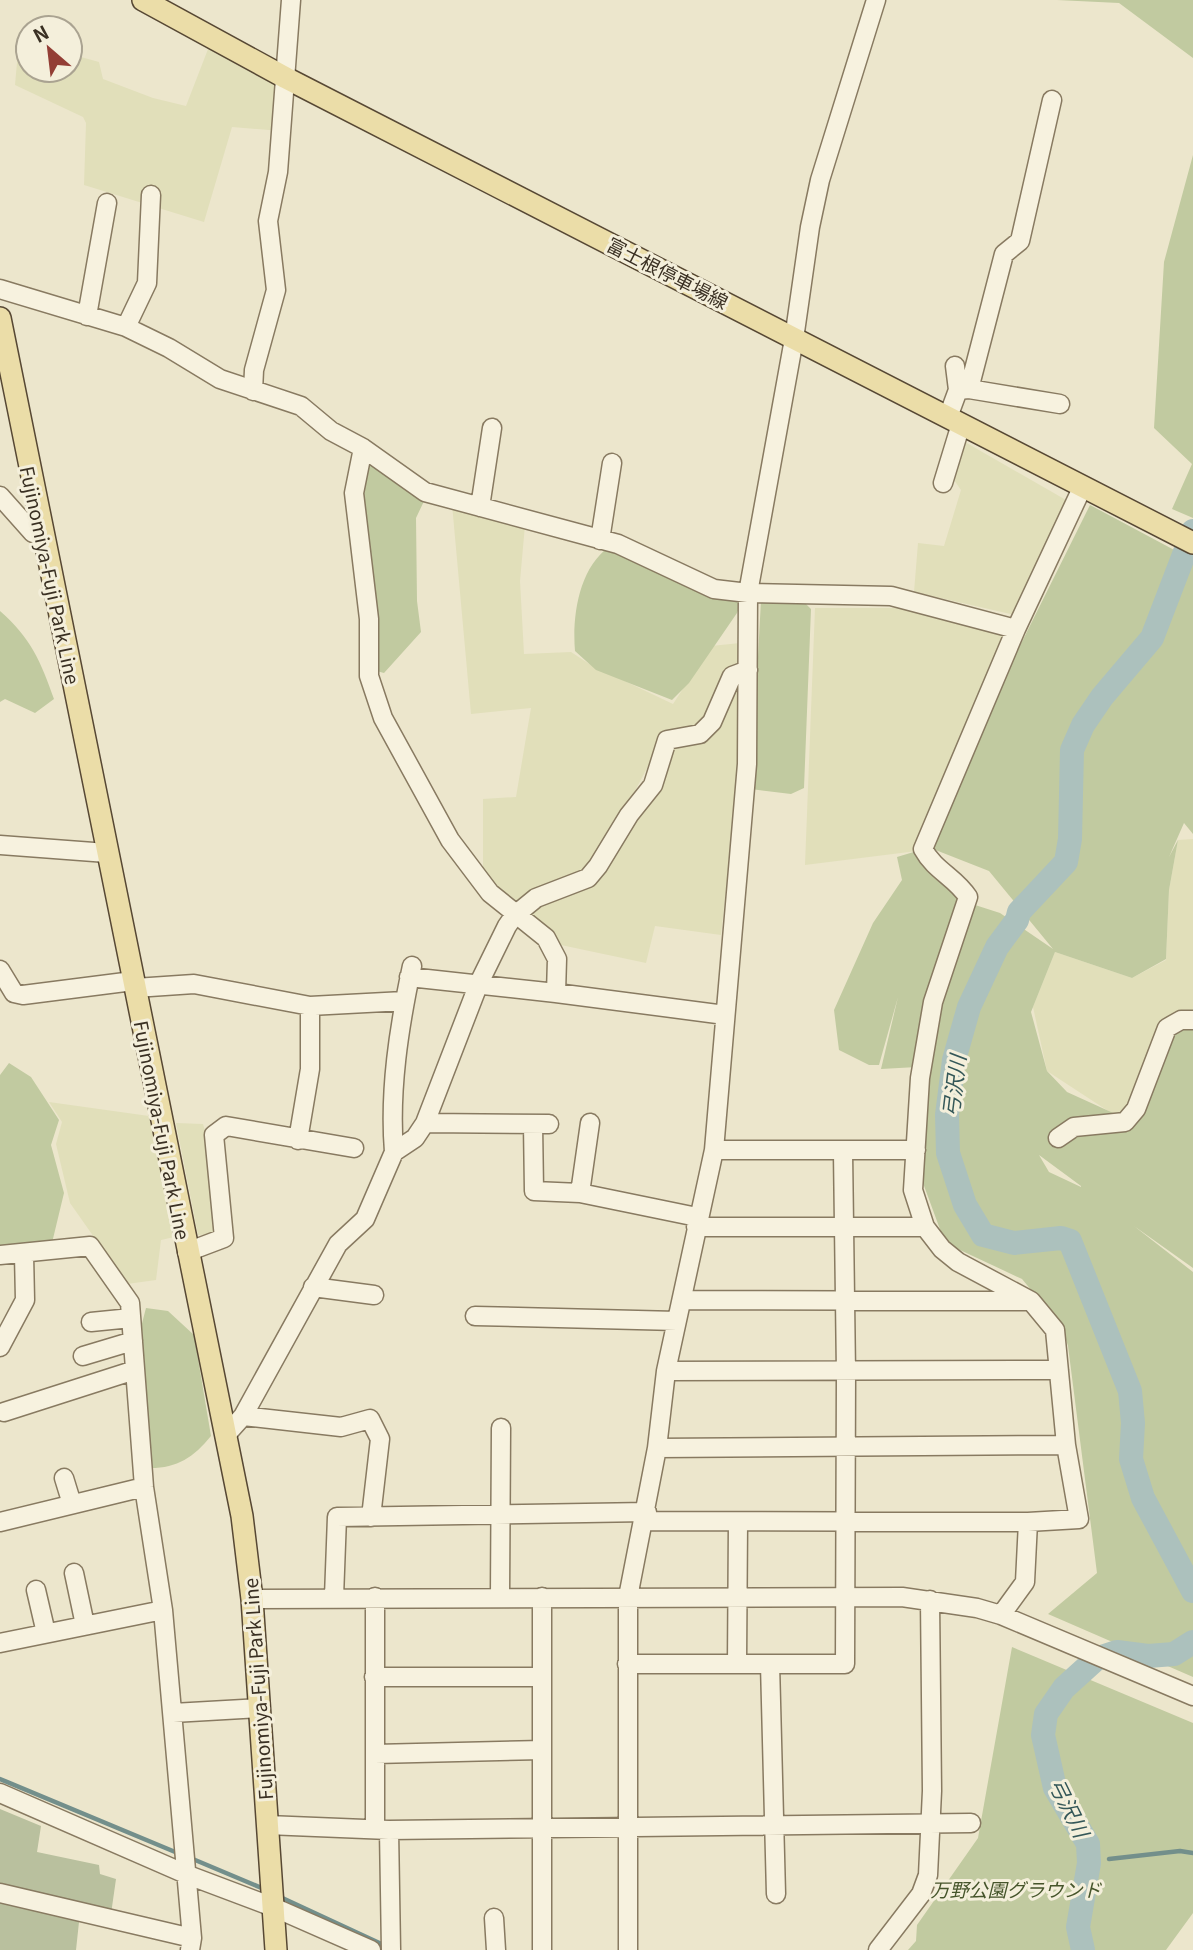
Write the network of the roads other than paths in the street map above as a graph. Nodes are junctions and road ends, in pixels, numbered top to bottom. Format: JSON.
{"nodes":[{"id":1,"x":143,"y":0,"type":"edge"},
{"id":2,"x":291,"y":0,"type":"edge"},
{"id":3,"x":876,"y":0,"type":"edge"},
{"id":4,"x":286,"y":78,"type":"junction"},
{"id":5,"x":1052,"y":100,"type":"dead end"},
{"id":6,"x":151,"y":195,"type":"dead end"},
{"id":7,"x":107,"y":203,"type":"dead end"},
{"id":8,"x":0,"y":289,"type":"edge"},
{"id":9,"x":88,"y":316,"type":"junction"},
{"id":10,"x":0,"y":318,"type":"edge"},
{"id":11,"x":127,"y":327,"type":"junction"},
{"id":12,"x":794,"y":339,"type":"junction"},
{"id":13,"x":955,"y":366,"type":"dead end"},
{"id":14,"x":964,"y":389,"type":"junction"},
{"id":15,"x":253,"y":391,"type":"junction"},
{"id":16,"x":1060,"y":404,"type":"dead end"},
{"id":17,"x":954,"y":420,"type":"junction"},
{"id":18,"x":492,"y":428,"type":"dead end"},
{"id":19,"x":363,"y":448,"type":"junction"},
{"id":20,"x":612,"y":463,"type":"dead end"},
{"id":21,"x":943,"y":483,"type":"dead end"},
{"id":22,"x":1083,"y":486,"type":"junction"},
{"id":23,"x":0,"y":496,"type":"edge"},
{"id":24,"x":480,"y":507,"type":"junction"},
{"id":25,"x":43,"y":536,"type":"junction"},
{"id":26,"x":600,"y":540,"type":"junction"},
{"id":27,"x":1193,"y":543,"type":"edge"},
{"id":28,"x":748,"y":593,"type":"junction"},
{"id":29,"x":1016,"y":629,"type":"junction"},
{"id":30,"x":748,"y":670,"type":"junction"},
{"id":31,"x":0,"y":845,"type":"edge"},
{"id":32,"x":107,"y":853,"type":"junction"},
{"id":33,"x":514,"y":916,"type":"junction"},
{"id":34,"x":0,"y":970,"type":"edge"},
{"id":35,"x":480,"y":983,"type":"junction"},
{"id":36,"x":134,"y":984,"type":"junction"},
{"id":37,"x":556,"y":993,"type":"junction"},
{"id":38,"x":404,"y":1001,"type":"junction"},
{"id":39,"x":310,"y":1006,"type":"junction"},
{"id":40,"x":724,"y":1015,"type":"junction"},
{"id":41,"x":1193,"y":1020,"type":"edge"},
{"id":42,"x":425,"y":1123,"type":"junction"},
{"id":43,"x":590,"y":1123,"type":"dead end"},
{"id":44,"x":1058,"y":1138,"type":"dead end"},
{"id":45,"x":298,"y":1140,"type":"junction"},
{"id":46,"x":354,"y":1148,"type":"dead end"},
{"id":47,"x":714,"y":1150,"type":"junction"},
{"id":48,"x":916,"y":1150,"type":"junction"},
{"id":49,"x":394,"y":1152,"type":"junction"},
{"id":50,"x":843,"y":1152,"type":"junction"},
{"id":51,"x":580,"y":1194,"type":"junction"},
{"id":52,"x":696,"y":1222,"type":"junction"},
{"id":53,"x":845,"y":1227,"type":"junction"},
{"id":54,"x":925,"y":1227,"type":"junction"},
{"id":55,"x":187,"y":1252,"type":"junction"},
{"id":56,"x":24,"y":1254,"type":"junction"},
{"id":57,"x":0,"y":1255,"type":"edge"},
{"id":58,"x":313,"y":1287,"type":"junction"},
{"id":59,"x":374,"y":1295,"type":"dead end"},
{"id":60,"x":682,"y":1300,"type":"junction"},
{"id":61,"x":1031,"y":1301,"type":"junction"},
{"id":62,"x":844,"y":1302,"type":"junction"},
{"id":63,"x":475,"y":1316,"type":"dead end"},
{"id":64,"x":131,"y":1318,"type":"junction"},
{"id":65,"x":677,"y":1321,"type":"junction"},
{"id":66,"x":91,"y":1322,"type":"dead end"},
{"id":67,"x":133,"y":1341,"type":"junction"},
{"id":68,"x":0,"y":1346,"type":"edge"},
{"id":69,"x":83,"y":1356,"type":"dead end"},
{"id":70,"x":135,"y":1370,"type":"junction"},
{"id":71,"x":1059,"y":1370,"type":"junction"},
{"id":72,"x":666,"y":1371,"type":"junction"},
{"id":73,"x":846,"y":1373,"type":"junction"},
{"id":74,"x":4,"y":1412,"type":"dead end"},
{"id":75,"x":243,"y":1416,"type":"junction"},
{"id":76,"x":501,"y":1428,"type":"dead end"},
{"id":77,"x":225,"y":1436,"type":"junction"},
{"id":78,"x":1066,"y":1445,"type":"junction"},
{"id":79,"x":657,"y":1448,"type":"junction"},
{"id":80,"x":844,"y":1448,"type":"junction"},
{"id":81,"x":64,"y":1478,"type":"dead end"},
{"id":82,"x":144,"y":1487,"type":"junction"},
{"id":83,"x":72,"y":1504,"type":"junction"},
{"id":84,"x":1,"y":1515,"type":"edge"},
{"id":85,"x":500,"y":1515,"type":"junction"},
{"id":86,"x":646,"y":1516,"type":"junction"},
{"id":87,"x":371,"y":1517,"type":"junction"},
{"id":88,"x":845,"y":1521,"type":"junction"},
{"id":89,"x":738,"y":1522,"type":"junction"},
{"id":90,"x":1028,"y":1522,"type":"junction"},
{"id":91,"x":74,"y":1573,"type":"dead end"},
{"id":92,"x":36,"y":1590,"type":"dead end"},
{"id":93,"x":334,"y":1597,"type":"junction"},
{"id":94,"x":375,"y":1597,"type":"junction"},
{"id":95,"x":500,"y":1597,"type":"junction"},
{"id":96,"x":542,"y":1597,"type":"junction"},
{"id":97,"x":628,"y":1597,"type":"junction"},
{"id":98,"x":736,"y":1598,"type":"junction"},
{"id":99,"x":844,"y":1598,"type":"junction"},
{"id":100,"x":252,"y":1599,"type":"junction"},
{"id":101,"x":930,"y":1600,"type":"junction"},
{"id":102,"x":163,"y":1610,"type":"junction"},
{"id":103,"x":1001,"y":1615,"type":"junction"},
{"id":104,"x":85,"y":1625,"type":"junction"},
{"id":105,"x":46,"y":1633,"type":"junction"},
{"id":106,"x":0,"y":1643,"type":"edge"},
{"id":107,"x":627,"y":1664,"type":"junction"},
{"id":108,"x":737,"y":1664,"type":"junction"},
{"id":109,"x":771,"y":1664,"type":"junction"},
{"id":110,"x":374,"y":1677,"type":"junction"},
{"id":111,"x":541,"y":1677,"type":"junction"},
{"id":112,"x":1193,"y":1696,"type":"edge"},
{"id":113,"x":260,"y":1708,"type":"junction"},
{"id":114,"x":173,"y":1713,"type":"junction"},
{"id":115,"x":542,"y":1750,"type":"junction"},
{"id":116,"x":375,"y":1754,"type":"junction"},
{"id":117,"x":0,"y":1793,"type":"edge"},
{"id":118,"x":931,"y":1824,"type":"junction"},
{"id":119,"x":971,"y":1824,"type":"dead end"},
{"id":120,"x":267,"y":1825,"type":"junction"},
{"id":121,"x":627,"y":1826,"type":"junction"},
{"id":122,"x":775,"y":1826,"type":"junction"},
{"id":123,"x":543,"y":1828,"type":"junction"},
{"id":124,"x":382,"y":1829,"type":"junction"},
{"id":125,"x":187,"y":1875,"type":"junction"},
{"id":126,"x":0,"y":1893,"type":"edge"},
{"id":127,"x":776,"y":1894,"type":"dead end"},
{"id":128,"x":273,"y":1897,"type":"junction"},
{"id":129,"x":494,"y":1918,"type":"dead end"},
{"id":130,"x":191,"y":1944,"type":"edge"},
{"id":131,"x":391,"y":1945,"type":"edge"},
{"id":132,"x":276,"y":1950,"type":"edge"},
{"id":133,"x":371,"y":1950,"type":"edge"},
{"id":134,"x":496,"y":1950,"type":"edge"},
{"id":135,"x":542,"y":1950,"type":"edge"},
{"id":136,"x":628,"y":1950,"type":"edge"},
{"id":137,"x":878,"y":1950,"type":"edge"}],
"edges":[{"from":1,"to":4,"type":"main road","name":"富士根停車場線"},
{"from":2,"to":4,"type":"street"},
{"from":3,"to":12,"type":"street"},
{"from":4,"to":12,"type":"main road","name":"富士根停車場線"},
{"from":4,"to":15,"type":"street"},
{"from":5,"to":14,"type":"street"},
{"from":6,"to":11,"type":"street"},
{"from":7,"to":9,"type":"street"},
{"from":8,"to":9,"type":"street"},
{"from":9,"to":11,"type":"street"},
{"from":10,"to":25,"type":"main road","name":"Fujinomiya-Fuji Park Line"},
{"from":11,"to":15,"type":"street"},
{"from":12,"to":17,"type":"main road","name":"富士根停車場線"},
{"from":12,"to":28,"type":"street"},
{"from":13,"to":14,"type":"street"},
{"from":14,"to":16,"type":"street"},
{"from":14,"to":17,"type":"street"},
{"from":15,"to":19,"type":"street"},
{"from":17,"to":21,"type":"street"},
{"from":17,"to":22,"type":"main road","name":"富士根停車場線"},
{"from":18,"to":24,"type":"street"},
{"from":19,"to":24,"type":"street"},
{"from":19,"to":33,"type":"street"},
{"from":20,"to":26,"type":"street"},
{"from":22,"to":27,"type":"main road","name":"富士根停車場線"},
{"from":22,"to":29,"type":"street"},
{"from":23,"to":25,"type":"street"},
{"from":24,"to":26,"type":"street"},
{"from":25,"to":32,"type":"main road","name":"Fujinomiya-Fuji Park Line"},
{"from":26,"to":28,"type":"street"},
{"from":28,"to":29,"type":"street"},
{"from":28,"to":30,"type":"street"},
{"from":29,"to":48,"type":"street"},
{"from":30,"to":33,"type":"street"},
{"from":30,"to":40,"type":"street"},
{"from":31,"to":32,"type":"street"},
{"from":32,"to":36,"type":"main road","name":"Fujinomiya-Fuji Park Line"},
{"from":33,"to":35,"type":"street"},
{"from":33,"to":37,"type":"street"},
{"from":34,"to":36,"type":"street"},
{"from":35,"to":37,"type":"street"},
{"from":35,"to":38,"type":"street"},
{"from":35,"to":42,"type":"street"},
{"from":36,"to":39,"type":"street"},
{"from":36,"to":55,"type":"main road","name":"Fujinomiya-Fuji Park Line"},
{"from":37,"to":40,"type":"street"},
{"from":38,"to":39,"type":"street"},
{"from":38,"to":49,"type":"street"},
{"from":39,"to":45,"type":"street"},
{"from":40,"to":47,"type":"street"},
{"from":41,"to":44,"type":"street"},
{"from":42,"to":49,"type":"street"},
{"from":42,"to":51,"type":"street"},
{"from":43,"to":51,"type":"street"},
{"from":45,"to":46,"type":"street"},
{"from":45,"to":55,"type":"street"},
{"from":47,"to":50,"type":"street"},
{"from":47,"to":52,"type":"street"},
{"from":48,"to":50,"type":"street"},
{"from":48,"to":54,"type":"street"},
{"from":49,"to":58,"type":"street"},
{"from":50,"to":53,"type":"street"},
{"from":51,"to":52,"type":"street"},
{"from":52,"to":53,"type":"street"},
{"from":52,"to":60,"type":"street"},
{"from":53,"to":54,"type":"street"},
{"from":53,"to":62,"type":"street"},
{"from":54,"to":61,"type":"street"},
{"from":55,"to":77,"type":"main road","name":"Fujinomiya-Fuji Park Line"},
{"from":56,"to":57,"type":"street"},
{"from":56,"to":64,"type":"street"},
{"from":56,"to":68,"type":"street"},
{"from":58,"to":59,"type":"street"},
{"from":58,"to":75,"type":"street"},
{"from":60,"to":62,"type":"street"},
{"from":60,"to":65,"type":"street"},
{"from":61,"to":62,"type":"street"},
{"from":61,"to":71,"type":"street"},
{"from":62,"to":73,"type":"street"},
{"from":63,"to":65,"type":"street"},
{"from":64,"to":66,"type":"street"},
{"from":64,"to":67,"type":"street"},
{"from":65,"to":72,"type":"street"},
{"from":67,"to":69,"type":"street"},
{"from":67,"to":70,"type":"street"},
{"from":70,"to":74,"type":"street"},
{"from":70,"to":82,"type":"street"},
{"from":71,"to":73,"type":"street"},
{"from":71,"to":78,"type":"street"},
{"from":72,"to":73,"type":"street"},
{"from":72,"to":79,"type":"street"},
{"from":73,"to":80,"type":"street"},
{"from":75,"to":77,"type":"street"},
{"from":75,"to":87,"type":"street"},
{"from":76,"to":85,"type":"street"},
{"from":77,"to":100,"type":"main road","name":"Fujinomiya-Fuji Park Line"},
{"from":78,"to":80,"type":"street"},
{"from":78,"to":90,"type":"street"},
{"from":79,"to":80,"type":"street"},
{"from":79,"to":86,"type":"street"},
{"from":80,"to":88,"type":"street"},
{"from":81,"to":83,"type":"street"},
{"from":82,"to":83,"type":"street"},
{"from":82,"to":102,"type":"street"},
{"from":83,"to":84,"type":"street"},
{"from":85,"to":86,"type":"street"},
{"from":85,"to":87,"type":"street"},
{"from":85,"to":95,"type":"street"},
{"from":86,"to":89,"type":"street"},
{"from":86,"to":97,"type":"street"},
{"from":87,"to":93,"type":"street"},
{"from":88,"to":89,"type":"street"},
{"from":88,"to":90,"type":"street"},
{"from":88,"to":99,"type":"street"},
{"from":89,"to":98,"type":"street"},
{"from":90,"to":103,"type":"street"},
{"from":91,"to":104,"type":"street"},
{"from":92,"to":105,"type":"street"},
{"from":93,"to":94,"type":"street"},
{"from":93,"to":100,"type":"street"},
{"from":94,"to":95,"type":"street"},
{"from":94,"to":110,"type":"street"},
{"from":95,"to":96,"type":"street"},
{"from":96,"to":97,"type":"street"},
{"from":96,"to":111,"type":"street"},
{"from":97,"to":98,"type":"street"},
{"from":97,"to":107,"type":"street"},
{"from":98,"to":99,"type":"street"},
{"from":98,"to":108,"type":"street"},
{"from":99,"to":101,"type":"street"},
{"from":99,"to":109,"type":"street"},
{"from":100,"to":113,"type":"main road","name":"Fujinomiya-Fuji Park Line"},
{"from":101,"to":103,"type":"street"},
{"from":101,"to":118,"type":"street"},
{"from":102,"to":104,"type":"street"},
{"from":102,"to":114,"type":"street"},
{"from":103,"to":112,"type":"street"},
{"from":104,"to":105,"type":"street"},
{"from":105,"to":106,"type":"street"},
{"from":107,"to":108,"type":"street"},
{"from":107,"to":121,"type":"street"},
{"from":108,"to":109,"type":"street"},
{"from":109,"to":122,"type":"street"},
{"from":110,"to":111,"type":"street"},
{"from":110,"to":116,"type":"street"},
{"from":111,"to":115,"type":"street"},
{"from":113,"to":114,"type":"street"},
{"from":113,"to":120,"type":"main road","name":"Fujinomiya-Fuji Park Line"},
{"from":114,"to":125,"type":"street"},
{"from":115,"to":116,"type":"street"},
{"from":115,"to":123,"type":"street"},
{"from":116,"to":124,"type":"street"},
{"from":117,"to":125,"type":"street"},
{"from":118,"to":119,"type":"street"},
{"from":118,"to":122,"type":"street"},
{"from":118,"to":137,"type":"street"},
{"from":120,"to":124,"type":"street"},
{"from":120,"to":128,"type":"main road","name":"Fujinomiya-Fuji Park Line"},
{"from":121,"to":122,"type":"street"},
{"from":121,"to":123,"type":"street"},
{"from":121,"to":136,"type":"street"},
{"from":122,"to":127,"type":"street"},
{"from":123,"to":124,"type":"street"},
{"from":123,"to":135,"type":"street"},
{"from":124,"to":131,"type":"street"},
{"from":125,"to":128,"type":"street"},
{"from":125,"to":130,"type":"street"},
{"from":126,"to":130,"type":"street"},
{"from":128,"to":132,"type":"main road","name":"Fujinomiya-Fuji Park Line"},
{"from":128,"to":133,"type":"street"},
{"from":129,"to":134,"type":"street"}]}
